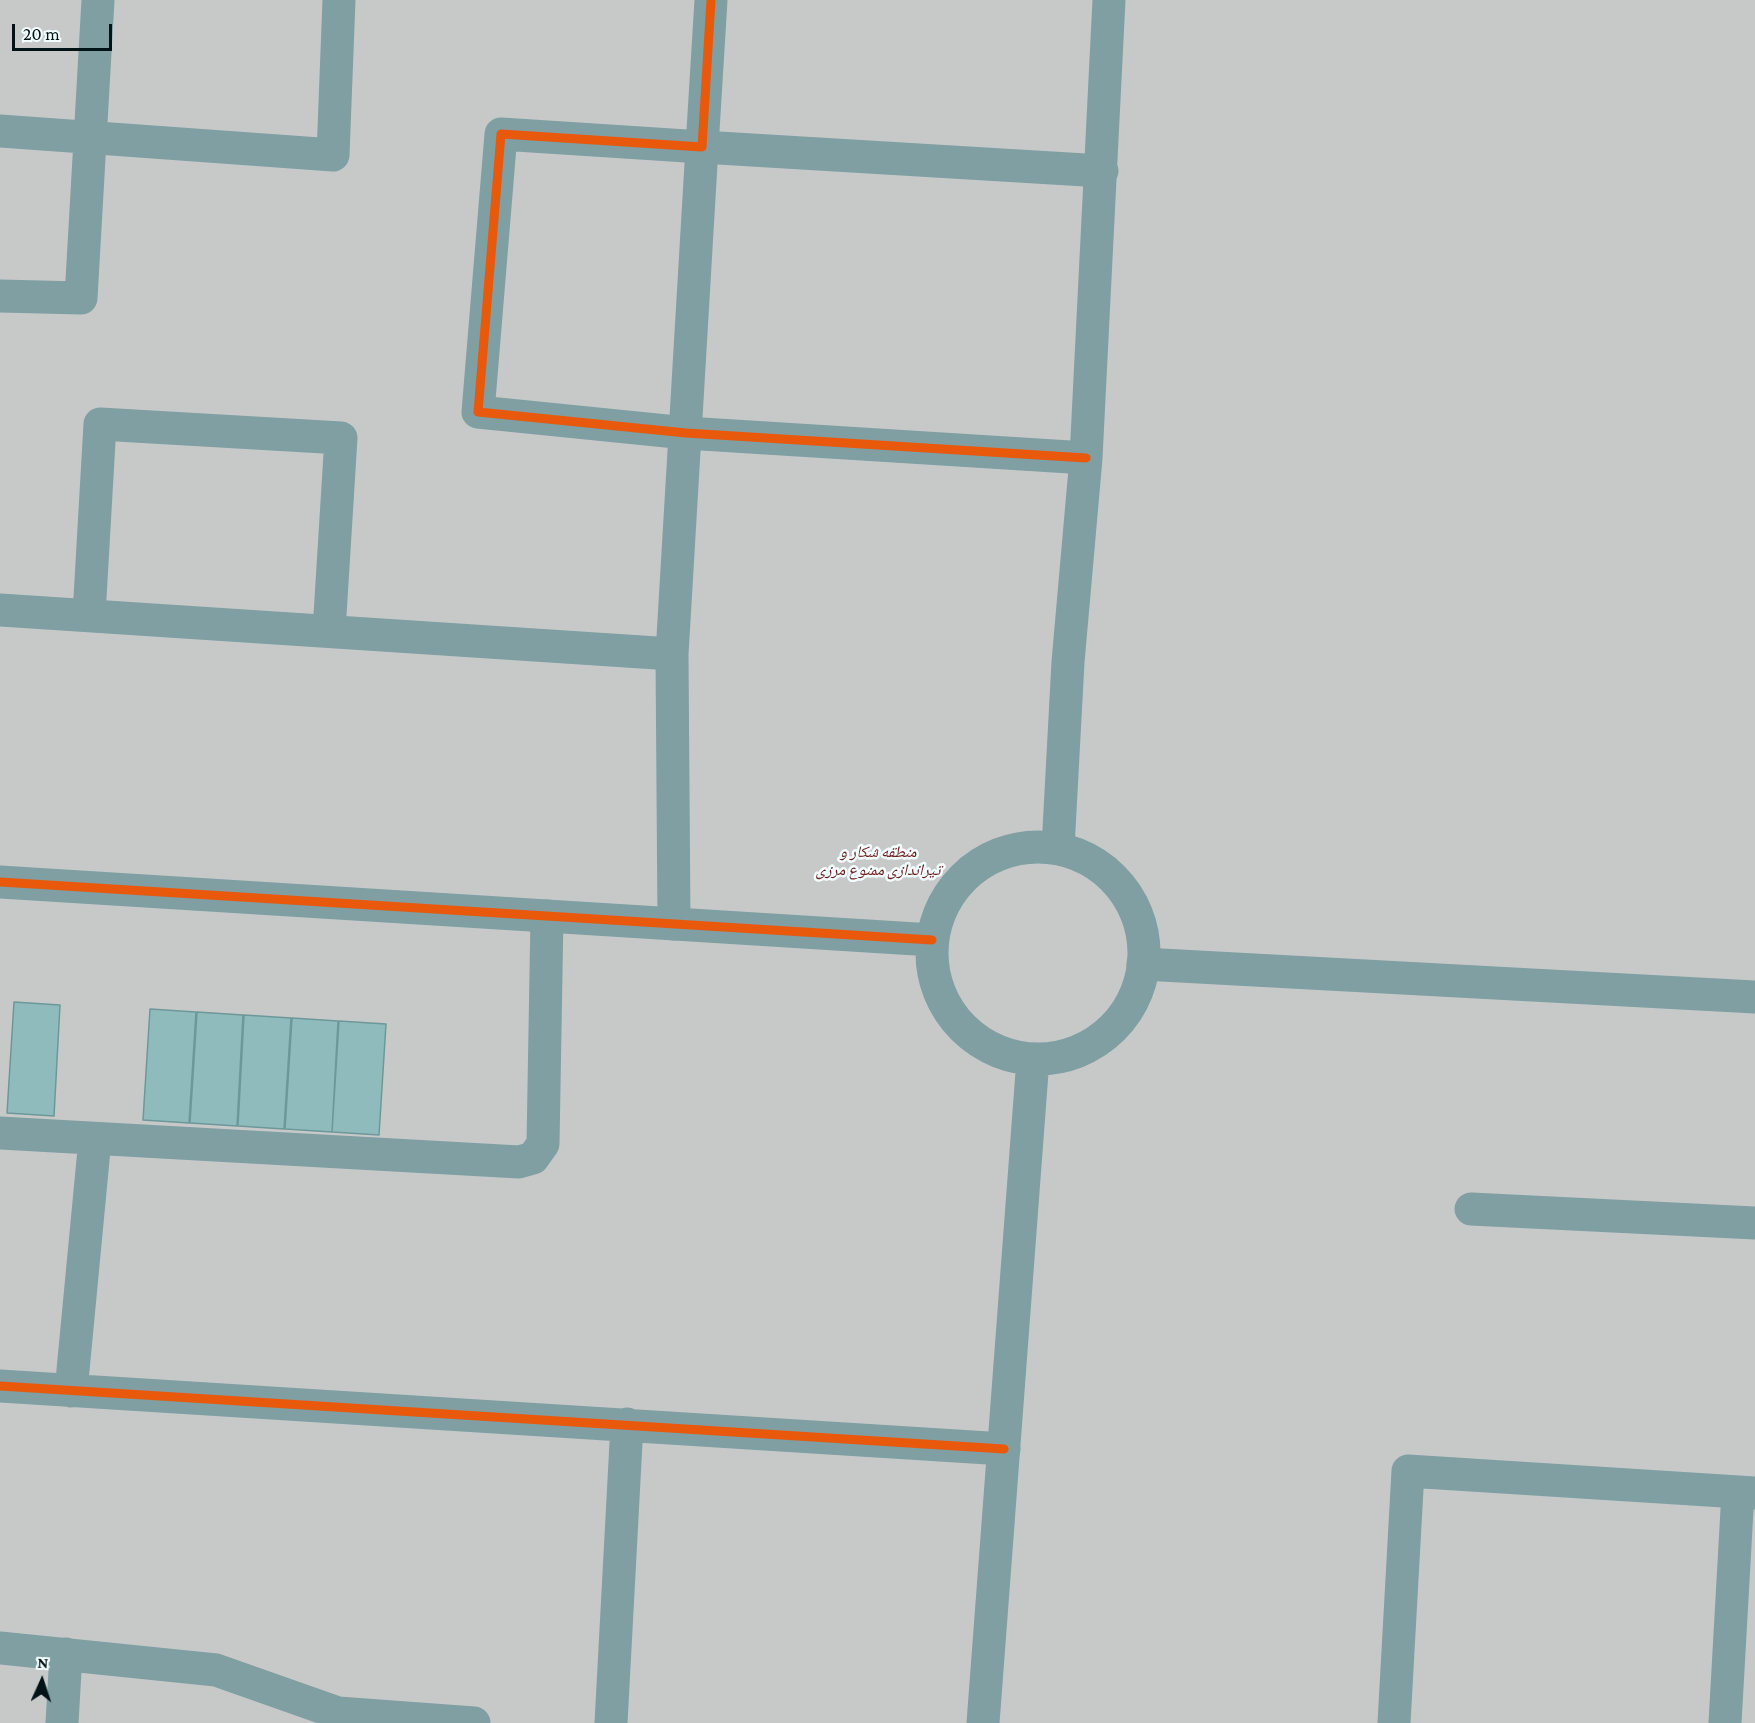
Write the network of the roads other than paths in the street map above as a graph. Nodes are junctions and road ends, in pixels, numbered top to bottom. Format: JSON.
{"nodes":[{"id":1,"x":98,"y":0,"type":"edge"},
{"id":2,"x":339,"y":0,"type":"edge"},
{"id":3,"x":711,"y":0,"type":"edge"},
{"id":4,"x":1109,"y":0,"type":"edge"},
{"id":5,"x":0,"y":131,"type":"edge"},
{"id":6,"x":89,"y":137,"type":"junction"},
{"id":7,"x":702,"y":147,"type":"junction"},
{"id":8,"x":1102,"y":171,"type":"junction"},
{"id":9,"x":0,"y":296,"type":"edge"},
{"id":10,"x":686,"y":433,"type":"junction"},
{"id":11,"x":1086,"y":458,"type":"junction"},
{"id":12,"x":0,"y":610,"type":"edge"},
{"id":13,"x":90,"y":615,"type":"junction"},
{"id":14,"x":329,"y":631,"type":"junction"},
{"id":15,"x":672,"y":654,"type":"junction"},
{"id":16,"x":1058,"y":848,"type":"junction"},
{"id":17,"x":0,"y":882,"type":"edge"},
{"id":18,"x":547,"y":916,"type":"junction"},
{"id":19,"x":674,"y":924,"type":"junction"},
{"id":20,"x":932,"y":940,"type":"junction"},
{"id":21,"x":1143,"y":964,"type":"junction"},
{"id":22,"x":1755,"y":997,"type":"edge"},
{"id":23,"x":1033,"y":1059,"type":"junction"},
{"id":24,"x":0,"y":1133,"type":"edge"},
{"id":25,"x":95,"y":1139,"type":"junction"},
{"id":26,"x":1471,"y":1209,"type":"dead end"},
{"id":27,"x":1755,"y":1223,"type":"edge"},
{"id":28,"x":0,"y":1386,"type":"edge"},
{"id":29,"x":71,"y":1391,"type":"junction"},
{"id":30,"x":627,"y":1424,"type":"junction"},
{"id":31,"x":1004,"y":1449,"type":"junction"},
{"id":32,"x":1747,"y":1492,"type":"edge"},
{"id":33,"x":0,"y":1648,"type":"edge"},
{"id":34,"x":66,"y":1654,"type":"junction"},
{"id":35,"x":338,"y":1718,"type":"edge"},
{"id":36,"x":62,"y":1723,"type":"edge"},
{"id":37,"x":474,"y":1723,"type":"edge"},
{"id":38,"x":611,"y":1723,"type":"edge"},
{"id":39,"x":983,"y":1723,"type":"edge"},
{"id":40,"x":1394,"y":1723,"type":"edge"},
{"id":41,"x":1725,"y":1723,"type":"edge"}],
"edges":[{"from":1,"to":6,"type":"street"},
{"from":2,"to":6,"type":"street"},
{"from":3,"to":7,"type":"street"},
{"from":4,"to":8,"type":"street"},
{"from":5,"to":6,"type":"street"},
{"from":6,"to":9,"type":"street"},
{"from":7,"to":8,"type":"street"},
{"from":7,"to":10,"type":"street"},
{"from":7,"to":10,"type":"street"},
{"from":8,"to":11,"type":"street"},
{"from":10,"to":11,"type":"street"},
{"from":10,"to":15,"type":"street"},
{"from":11,"to":16,"type":"street"},
{"from":12,"to":13,"type":"street"},
{"from":13,"to":14,"type":"street"},
{"from":13,"to":14,"type":"street"},
{"from":14,"to":15,"type":"street"},
{"from":15,"to":19,"type":"street"},
{"from":16,"to":20,"type":"street"},
{"from":16,"to":21,"type":"street"},
{"from":17,"to":18,"type":"street"},
{"from":18,"to":19,"type":"street"},
{"from":18,"to":25,"type":"street"},
{"from":19,"to":20,"type":"street"},
{"from":20,"to":23,"type":"street"},
{"from":21,"to":22,"type":"street"},
{"from":21,"to":23,"type":"street"},
{"from":23,"to":31,"type":"street"},
{"from":24,"to":25,"type":"street"},
{"from":25,"to":29,"type":"street"},
{"from":26,"to":27,"type":"street"},
{"from":28,"to":29,"type":"street"},
{"from":29,"to":30,"type":"street"},
{"from":30,"to":31,"type":"street"},
{"from":30,"to":38,"type":"street"},
{"from":31,"to":39,"type":"street"},
{"from":32,"to":40,"type":"street"},
{"from":32,"to":41,"type":"street"},
{"from":33,"to":34,"type":"street"},
{"from":34,"to":35,"type":"street"},
{"from":34,"to":36,"type":"street"},
{"from":35,"to":37,"type":"street"}]}
